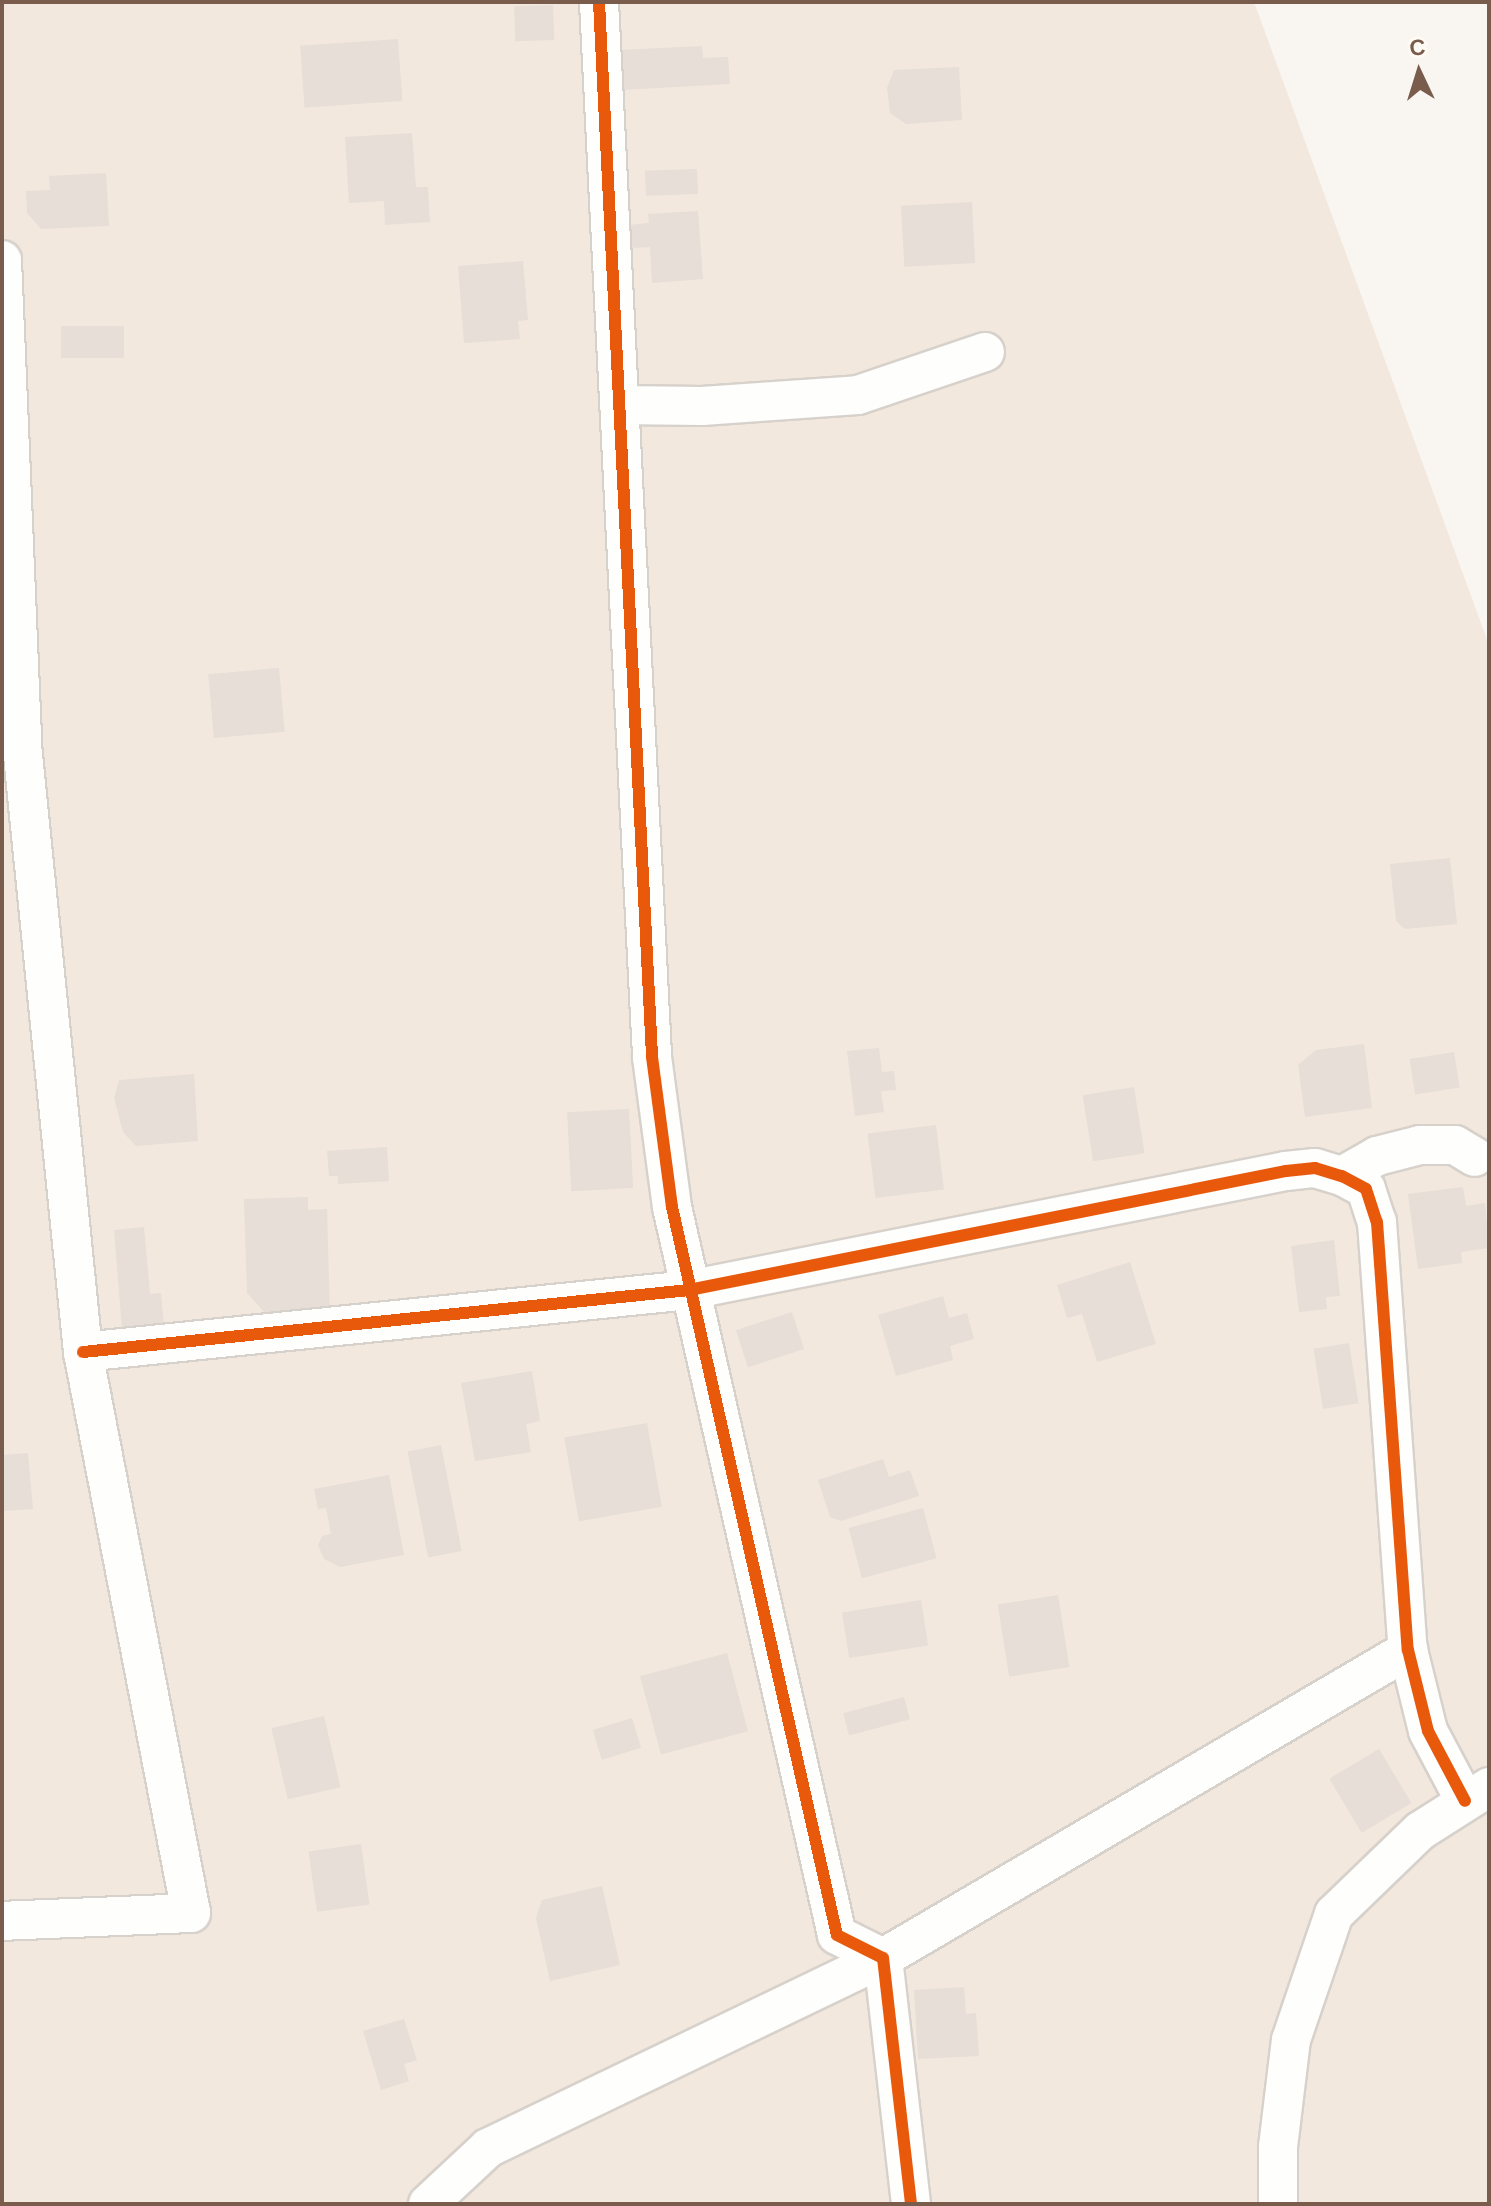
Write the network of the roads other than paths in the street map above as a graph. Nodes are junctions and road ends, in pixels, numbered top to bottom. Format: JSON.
{"nodes":[{"id":1,"x":599,"y":2,"type":"edge"},
{"id":2,"x":2,"y":260,"type":"edge"},
{"id":3,"x":985,"y":352,"type":"dead end"},
{"id":4,"x":619,"y":405,"type":"junction"},
{"id":5,"x":12,"y":756,"type":"edge"},
{"id":6,"x":1475,"y":1157,"type":"dead end"},
{"id":7,"x":1342,"y":1176,"type":"junction"},
{"id":8,"x":689,"y":1290,"type":"junction"},
{"id":9,"x":83,"y":1352,"type":"junction"},
{"id":10,"x":1408,"y":1650,"type":"junction"},
{"id":11,"x":1477,"y":1794,"type":"edge"},
{"id":12,"x":2,"y":1921,"type":"edge"},
{"id":13,"x":883,"y":1958,"type":"junction"},
{"id":14,"x":428,"y":2204,"type":"edge"},
{"id":15,"x":911,"y":2204,"type":"edge"},
{"id":16,"x":1278,"y":2204,"type":"edge"}],
"edges":[{"from":1,"to":4,"type":"street"},
{"from":2,"to":5,"type":"street"},
{"from":3,"to":4,"type":"street"},
{"from":4,"to":8,"type":"street"},
{"from":5,"to":9,"type":"street"},
{"from":6,"to":7,"type":"street"},
{"from":7,"to":8,"type":"street"},
{"from":7,"to":10,"type":"street"},
{"from":8,"to":9,"type":"street"},
{"from":8,"to":13,"type":"street"},
{"from":9,"to":12,"type":"street"},
{"from":10,"to":11,"type":"street"},
{"from":10,"to":13,"type":"street"},
{"from":11,"to":16,"type":"street"},
{"from":13,"to":14,"type":"street"},
{"from":13,"to":15,"type":"street"}]}
